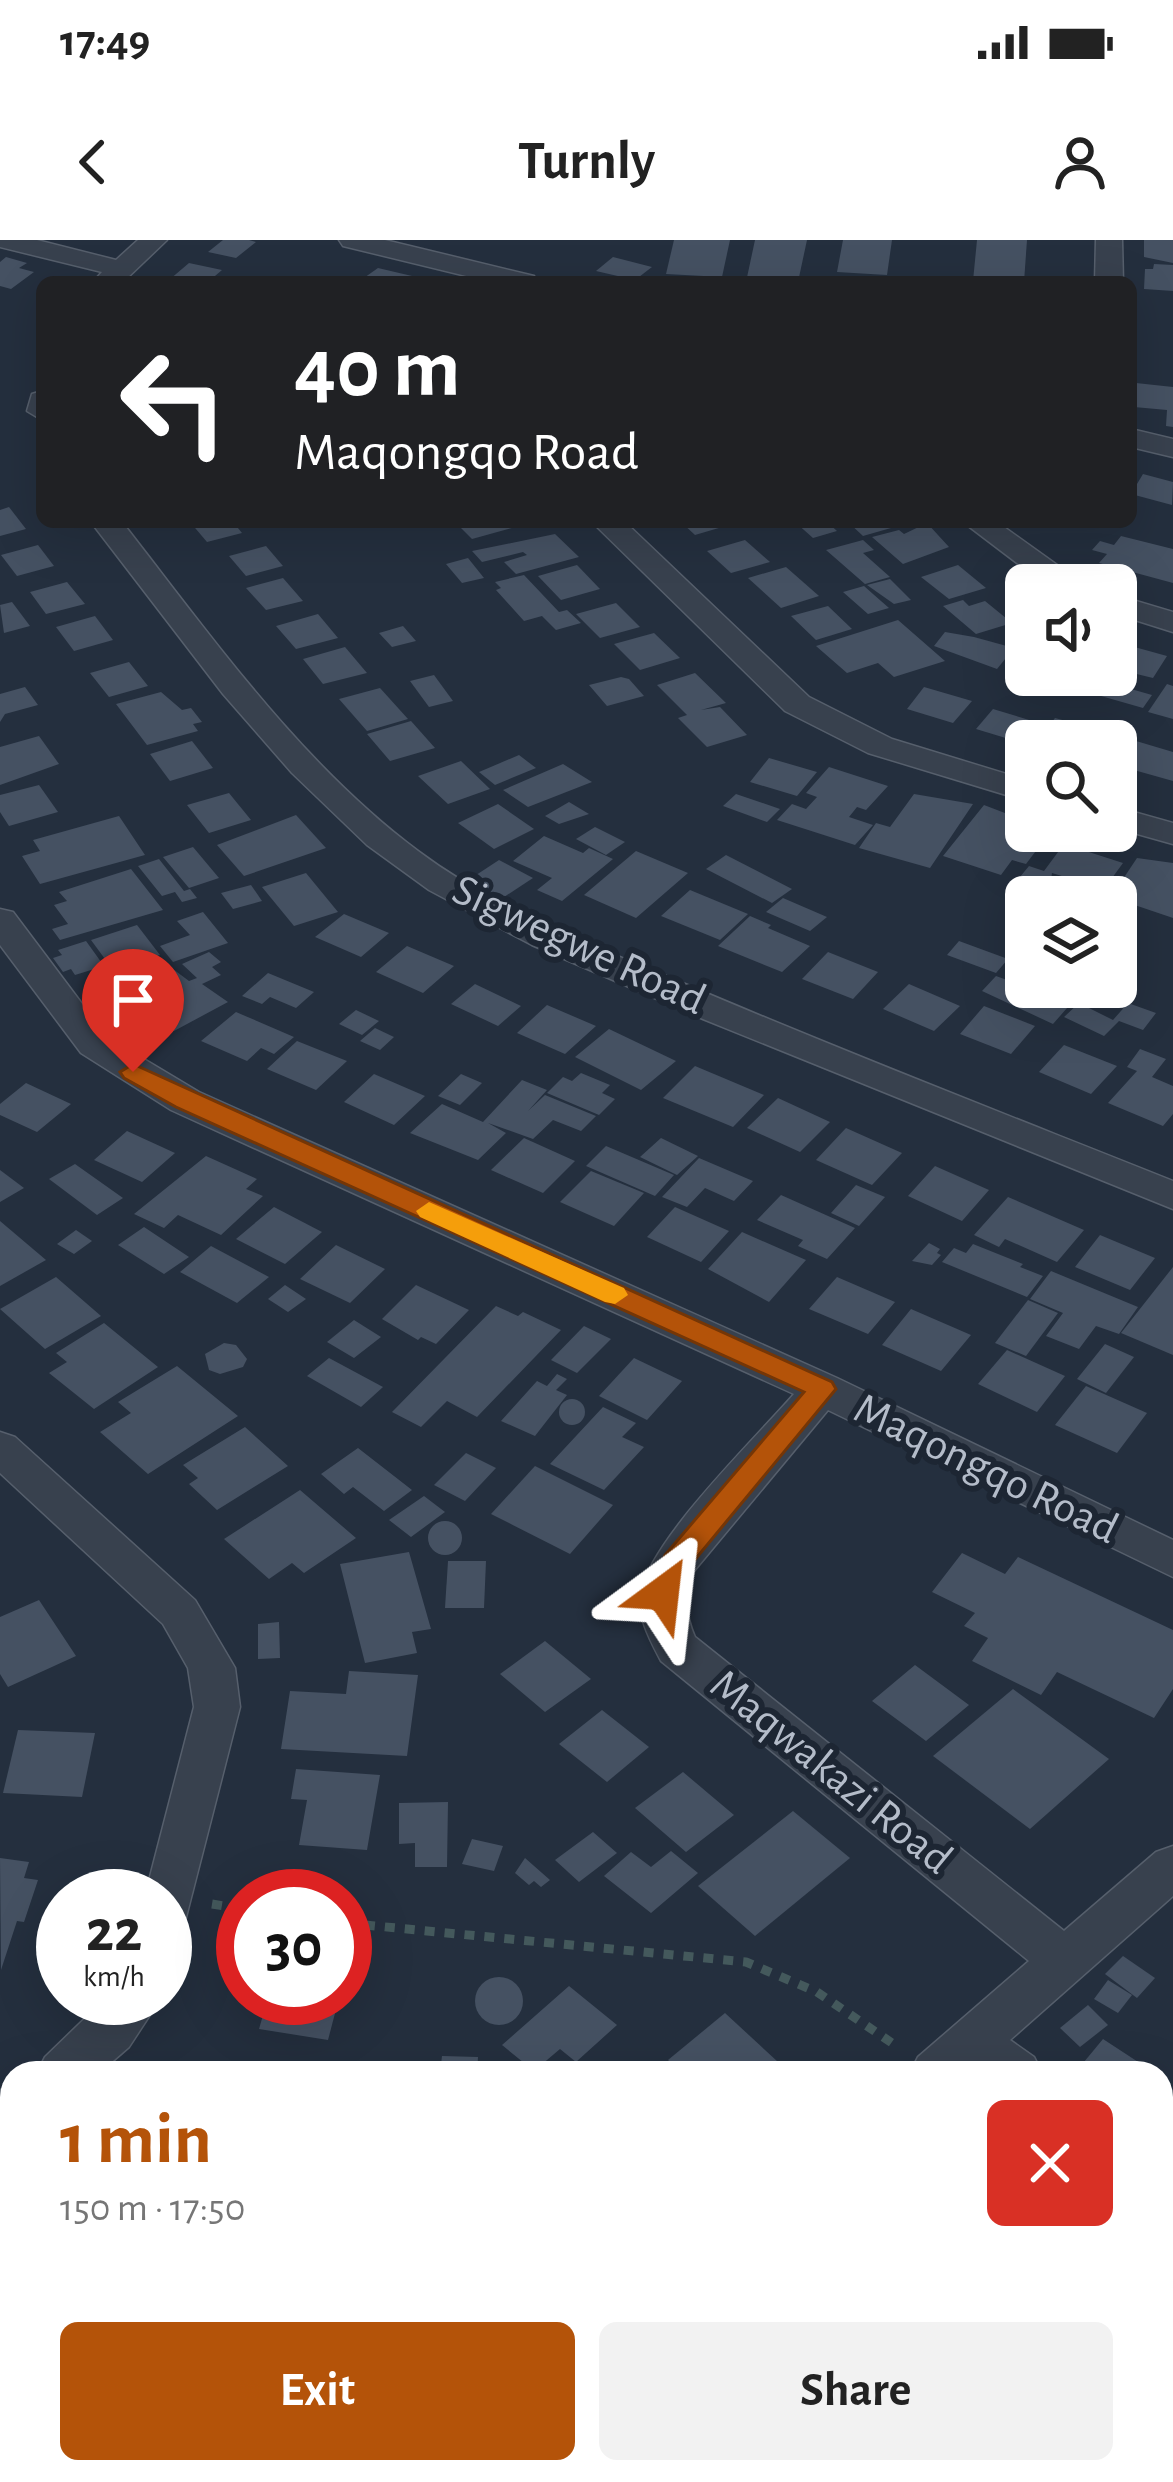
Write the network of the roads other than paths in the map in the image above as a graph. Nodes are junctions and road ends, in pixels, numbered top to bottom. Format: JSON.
{"nodes":[{"id":1,"x":5,"y":240,"type":"edge"},
{"id":2,"x":154,"y":240,"type":"edge"},
{"id":3,"x":352,"y":240,"type":"edge"},
{"id":4,"x":1109,"y":240,"type":"edge"},
{"id":5,"x":114,"y":276,"type":"edge"},
{"id":6,"x":498,"y":276,"type":"edge"},
{"id":7,"x":1109,"y":276,"type":"edge"},
{"id":8,"x":1137,"y":439,"type":"edge"},
{"id":9,"x":1173,"y":448,"type":"edge"},
{"id":10,"x":111,"y":528,"type":"edge"},
{"id":11,"x":613,"y":528,"type":"edge"},
{"id":12,"x":987,"y":528,"type":"edge"},
{"id":13,"x":1033,"y":564,"type":"edge"},
{"id":14,"x":1137,"y":611,"type":"edge"},
{"id":15,"x":1173,"y":622,"type":"edge"},
{"id":16,"x":1005,"y":785,"type":"edge"},
{"id":17,"x":1137,"y":823,"type":"edge"},
{"id":18,"x":1173,"y":833,"type":"edge"},
{"id":19,"x":0,"y":920,"type":"edge"},
{"id":20,"x":1173,"y":1196,"type":"edge"},
{"id":21,"x":823,"y":1389,"type":"junction"},
{"id":22,"x":0,"y":1448,"type":"edge"},
{"id":23,"x":1173,"y":1561,"type":"edge"},
{"id":24,"x":1173,"y":1866,"type":"edge"},
{"id":25,"x":176,"y":1869,"type":"edge"},
{"id":26,"x":1064,"y":1960,"type":"junction"},
{"id":27,"x":116,"y":2025,"type":"edge"},
{"id":28,"x":77,"y":2061,"type":"edge"},
{"id":29,"x":949,"y":2061,"type":"edge"}],
"edges":[{"from":1,"to":5,"type":"street"},
{"from":2,"to":5,"type":"street"},
{"from":3,"to":6,"type":"street"},
{"from":4,"to":7,"type":"street"},
{"from":8,"to":9,"type":"street"},
{"from":10,"to":20,"type":"street","name":"Sigwegwe Road"},
{"from":11,"to":16,"type":"street"},
{"from":12,"to":13,"type":"street"},
{"from":14,"to":15,"type":"street"},
{"from":17,"to":18,"type":"street"},
{"from":19,"to":21,"type":"street","name":"Maqongqo Road"},
{"from":21,"to":23,"type":"street","name":"Maqongqo Road"},
{"from":21,"to":26,"type":"street","name":"Maqwakazi Road"},
{"from":22,"to":25,"type":"street"},
{"from":24,"to":26,"type":"street"},
{"from":26,"to":29,"type":"street"},
{"from":27,"to":28,"type":"street"}]}
